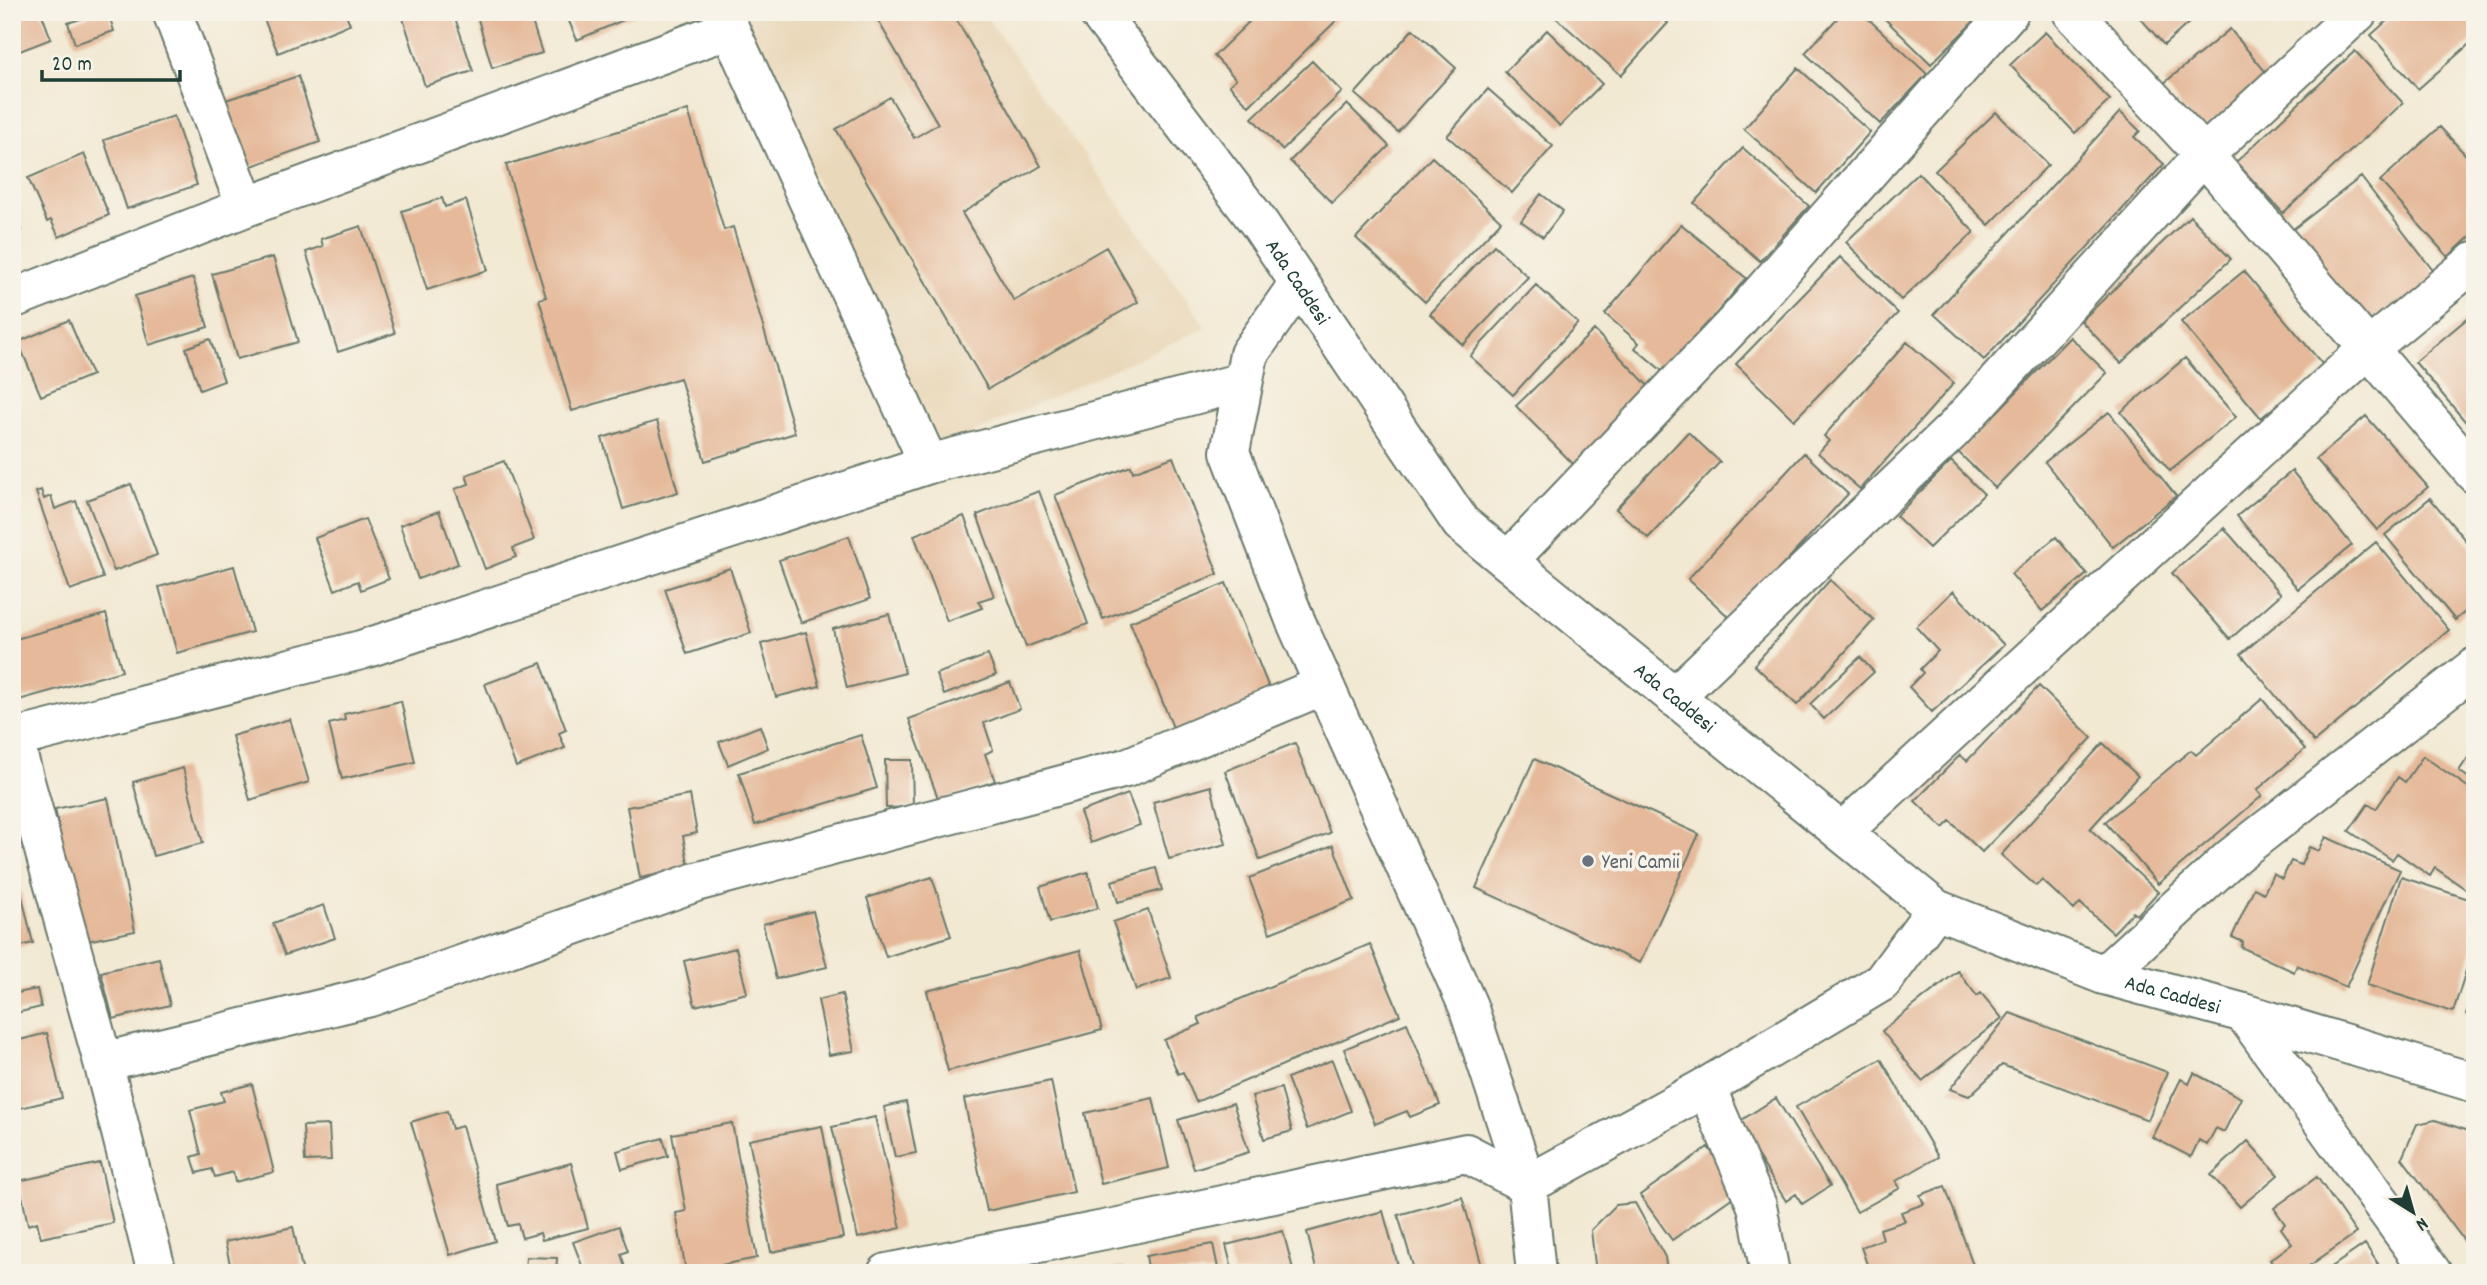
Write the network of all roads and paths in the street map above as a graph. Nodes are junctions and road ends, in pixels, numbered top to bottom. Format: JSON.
{"nodes":[{"id":1,"x":172,"y":12,"type":"edge"},
{"id":2,"x":1098,"y":12,"type":"edge"},
{"id":3,"x":2009,"y":12,"type":"edge"},
{"id":4,"x":2072,"y":12,"type":"edge"},
{"id":5,"x":2358,"y":12,"type":"edge"},
{"id":6,"x":726,"y":21,"type":"edge"},
{"id":7,"x":2204,"y":155,"type":"junction"},
{"id":8,"x":246,"y":207,"type":"junction"},
{"id":9,"x":2475,"y":261,"type":"edge"},
{"id":10,"x":1300,"y":283,"type":"junction"},
{"id":11,"x":12,"y":299,"type":"edge"},
{"id":12,"x":2368,"y":349,"type":"junction"},
{"id":13,"x":1243,"y":382,"type":"junction"},
{"id":14,"x":929,"y":464,"type":"junction"},
{"id":15,"x":2475,"y":474,"type":"edge"},
{"id":16,"x":1508,"y":562,"type":"junction"},
{"id":17,"x":2475,"y":667,"type":"edge"},
{"id":18,"x":1324,"y":685,"type":"junction"},
{"id":19,"x":1674,"y":697,"type":"junction"},
{"id":20,"x":13,"y":738,"type":"edge"},
{"id":21,"x":1842,"y":832,"type":"junction"},
{"id":22,"x":1936,"y":909,"type":"junction"},
{"id":23,"x":2104,"y":975,"type":"junction"},
{"id":24,"x":2244,"y":1013,"type":"junction"},
{"id":25,"x":103,"y":1062,"type":"junction"},
{"id":26,"x":2475,"y":1083,"type":"edge"},
{"id":27,"x":1706,"y":1087,"type":"junction"},
{"id":28,"x":1527,"y":1185,"type":"junction"},
{"id":29,"x":157,"y":1273,"type":"edge"},
{"id":30,"x":887,"y":1273,"type":"edge"},
{"id":31,"x":1536,"y":1273,"type":"edge"},
{"id":32,"x":1770,"y":1273,"type":"edge"},
{"id":33,"x":2432,"y":1273,"type":"edge"}],
"edges":[{"from":1,"to":8,"type":"street"},
{"from":2,"to":10,"type":"street","name":"Ada Caddesi"},
{"from":3,"to":16,"type":"street"},
{"from":4,"to":7,"type":"street"},
{"from":5,"to":7,"type":"street"},
{"from":6,"to":8,"type":"street"},
{"from":6,"to":14,"type":"street"},
{"from":7,"to":12,"type":"street"},
{"from":7,"to":19,"type":"street"},
{"from":8,"to":11,"type":"street"},
{"from":9,"to":12,"type":"street"},
{"from":10,"to":13,"type":"street"},
{"from":10,"to":16,"type":"street","name":"Ada Caddesi"},
{"from":12,"to":15,"type":"street"},
{"from":12,"to":21,"type":"street"},
{"from":13,"to":14,"type":"street"},
{"from":13,"to":18,"type":"street"},
{"from":14,"to":20,"type":"street"},
{"from":16,"to":19,"type":"street","name":"Ada Caddesi"},
{"from":17,"to":23,"type":"street"},
{"from":18,"to":25,"type":"street"},
{"from":18,"to":28,"type":"street"},
{"from":19,"to":21,"type":"street","name":"Ada Caddesi"},
{"from":20,"to":25,"type":"street"},
{"from":21,"to":22,"type":"street","name":"Ada Caddesi"},
{"from":22,"to":23,"type":"street","name":"Ada Caddesi"},
{"from":22,"to":27,"type":"street"},
{"from":23,"to":24,"type":"street","name":"Ada Caddesi"},
{"from":24,"to":26,"type":"street","name":"Ada Caddesi"},
{"from":24,"to":33,"type":"street"},
{"from":25,"to":29,"type":"street"},
{"from":27,"to":28,"type":"street"},
{"from":27,"to":32,"type":"street"},
{"from":28,"to":30,"type":"street"},
{"from":28,"to":31,"type":"street"}]}
